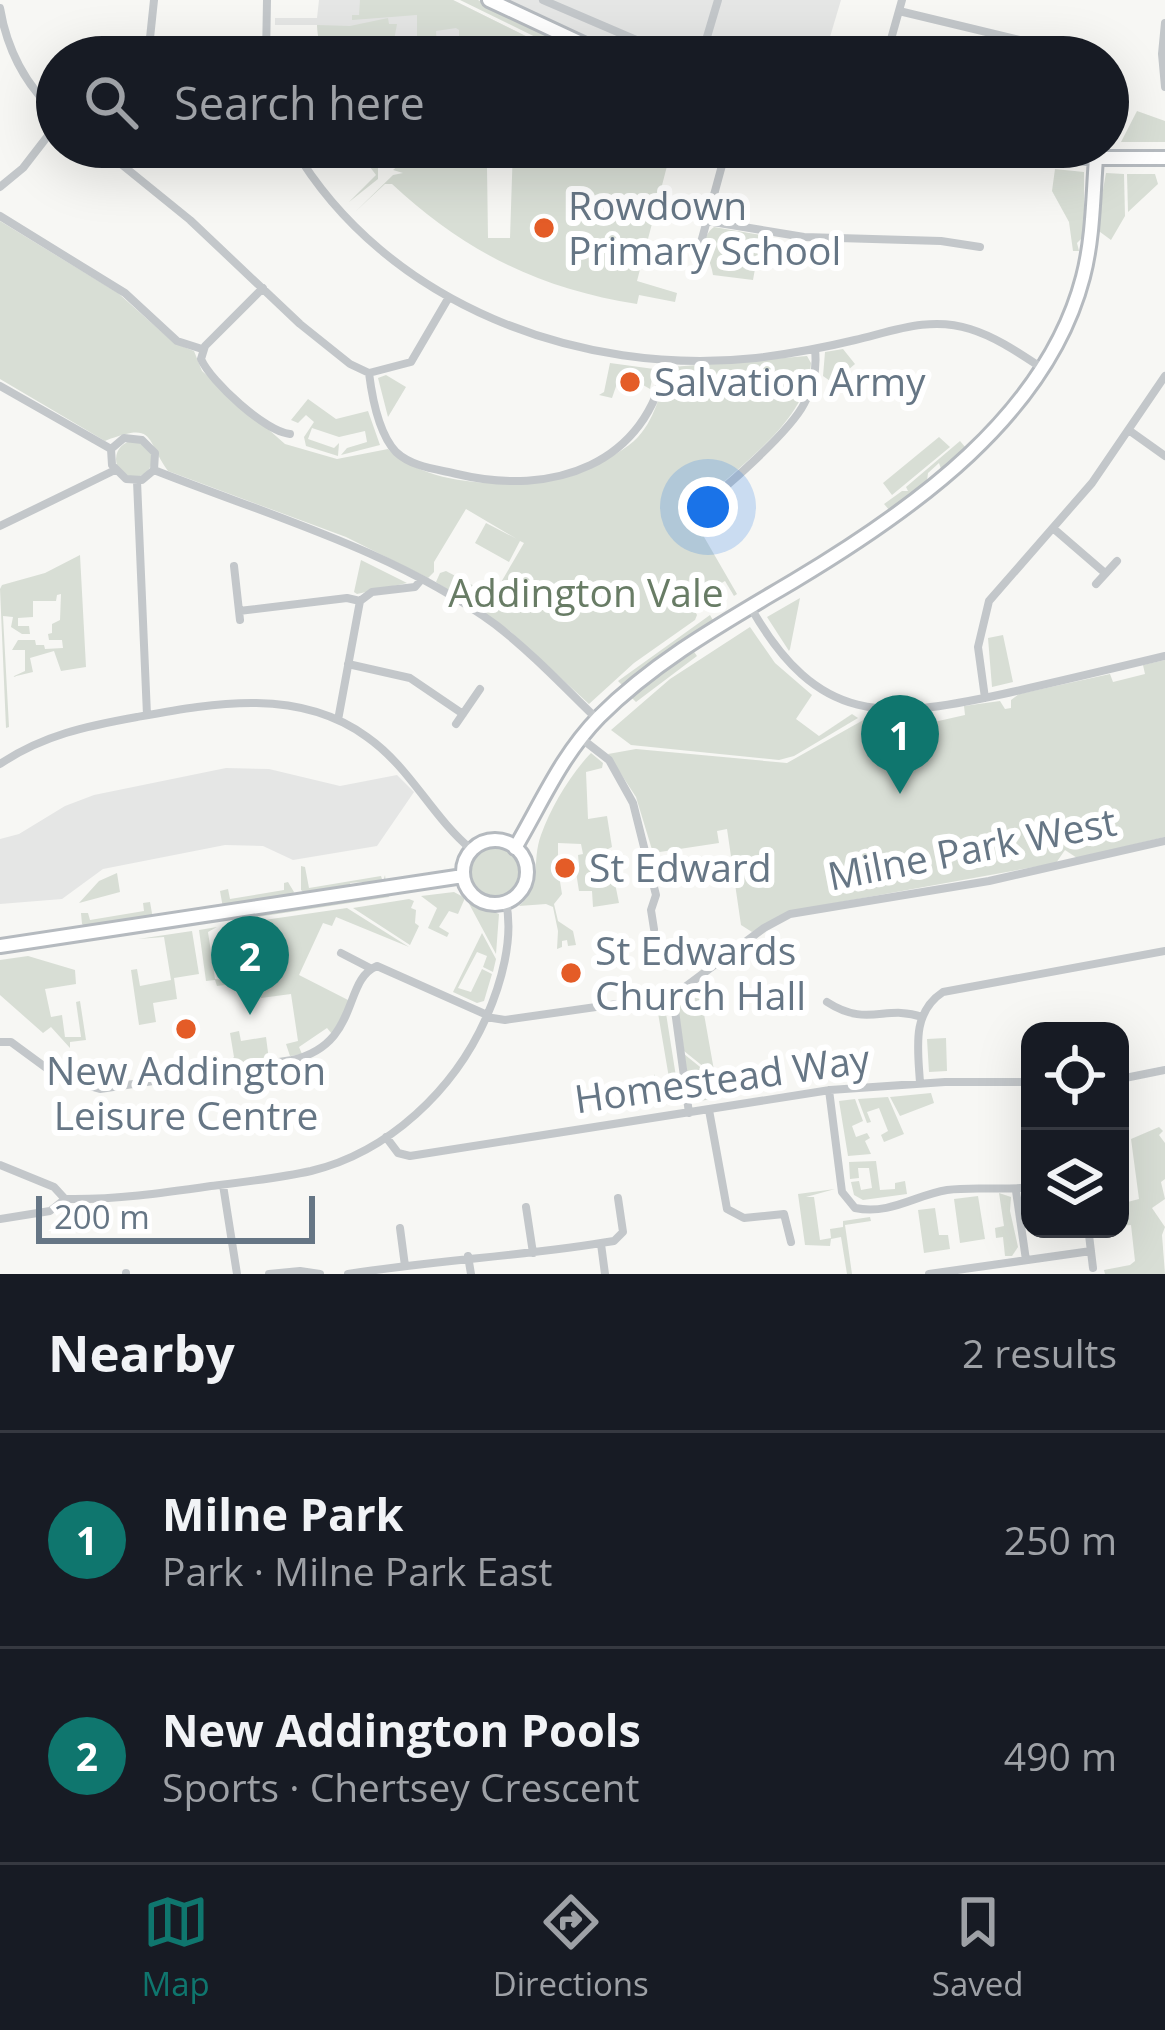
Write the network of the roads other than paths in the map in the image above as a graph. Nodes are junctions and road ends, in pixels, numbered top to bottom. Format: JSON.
{"nodes":[{"id":1,"x":154,"y":0,"type":"edge"},
{"id":2,"x":267,"y":0,"type":"edge"},
{"id":3,"x":490,"y":0,"type":"edge"},
{"id":4,"x":543,"y":0,"type":"edge"},
{"id":5,"x":718,"y":0,"type":"edge"},
{"id":6,"x":902,"y":0,"type":"edge"},
{"id":7,"x":0,"y":8,"type":"edge"},
{"id":8,"x":899,"y":11,"type":"junction"},
{"id":9,"x":1165,"y":23,"type":"edge"},
{"id":10,"x":150,"y":36,"type":"edge"},
{"id":11,"x":266,"y":36,"type":"edge"},
{"id":12,"x":566,"y":36,"type":"edge"},
{"id":13,"x":627,"y":36,"type":"edge"},
{"id":14,"x":707,"y":36,"type":"edge"},
{"id":15,"x":892,"y":36,"type":"edge"},
{"id":16,"x":1003,"y":36,"type":"edge"},
{"id":17,"x":1165,"y":87,"type":"edge"},
{"id":18,"x":36,"y":88,"type":"edge"},
{"id":19,"x":36,"y":151,"type":"edge"},
{"id":20,"x":1129,"y":158,"type":"edge"},
{"id":21,"x":1165,"y":158,"type":"edge"},
{"id":22,"x":126,"y":168,"type":"edge"},
{"id":23,"x":307,"y":168,"type":"edge"},
{"id":24,"x":721,"y":168,"type":"edge"},
{"id":25,"x":1095,"y":168,"type":"edge"},
{"id":26,"x":0,"y":187,"type":"edge"},
{"id":27,"x":0,"y":216,"type":"edge"},
{"id":28,"x":706,"y":221,"type":"junction"},
{"id":29,"x":980,"y":247,"type":"dead end"},
{"id":30,"x":702,"y":269,"type":"dead end"},
{"id":31,"x":263,"y":287,"type":"junction"},
{"id":32,"x":448,"y":297,"type":"junction"},
{"id":33,"x":202,"y":349,"type":"junction"},
{"id":34,"x":814,"y":349,"type":"junction"},
{"id":35,"x":666,"y":361,"type":"junction"},
{"id":36,"x":1043,"y":369,"type":"junction"},
{"id":37,"x":369,"y":373,"type":"junction"},
{"id":38,"x":1165,"y":376,"type":"edge"},
{"id":39,"x":0,"y":386,"type":"edge"},
{"id":40,"x":1130,"y":431,"type":"junction"},
{"id":41,"x":290,"y":434,"type":"dead end"},
{"id":42,"x":111,"y":449,"type":"junction"},
{"id":43,"x":1165,"y":456,"type":"edge"},
{"id":44,"x":115,"y":470,"type":"junction"},
{"id":45,"x":154,"y":470,"type":"junction"},
{"id":46,"x":137,"y":481,"type":"junction"},
{"id":47,"x":693,"y":510,"type":"dead end"},
{"id":48,"x":0,"y":526,"type":"edge"},
{"id":49,"x":1054,"y":529,"type":"junction"},
{"id":50,"x":1117,"y":561,"type":"dead end"},
{"id":51,"x":234,"y":566,"type":"dead end"},
{"id":52,"x":1105,"y":573,"type":"junction"},
{"id":53,"x":421,"y":580,"type":"junction"},
{"id":54,"x":1096,"y":584,"type":"dead end"},
{"id":55,"x":360,"y":601,"type":"junction"},
{"id":56,"x":750,"y":607,"type":"junction"},
{"id":57,"x":1165,"y":656,"type":"edge"},
{"id":58,"x":348,"y":664,"type":"junction"},
{"id":59,"x":480,"y":689,"type":"dead end"},
{"id":60,"x":985,"y":698,"type":"junction"},
{"id":61,"x":463,"y":714,"type":"junction"},
{"id":62,"x":147,"y":715,"type":"junction"},
{"id":63,"x":597,"y":719,"type":"junction"},
{"id":64,"x":338,"y":720,"type":"junction"},
{"id":65,"x":455,"y":724,"type":"dead end"},
{"id":66,"x":580,"y":738,"type":"junction"},
{"id":67,"x":0,"y":764,"type":"edge"},
{"id":68,"x":1165,"y":841,"type":"edge"},
{"id":69,"x":515,"y":848,"type":"junction"},
{"id":70,"x":472,"y":850,"type":"junction"},
{"id":71,"x":463,"y":876,"type":"junction"},
{"id":72,"x":506,"y":902,"type":"junction"},
{"id":73,"x":654,"y":929,"type":"dead end"},
{"id":74,"x":0,"y":946,"type":"edge"},
{"id":75,"x":1165,"y":951,"type":"edge"},
{"id":76,"x":341,"y":953,"type":"dead end"},
{"id":77,"x":370,"y":968,"type":"junction"},
{"id":78,"x":673,"y":996,"type":"junction"},
{"id":79,"x":827,"y":1001,"type":"dead end"},
{"id":80,"x":487,"y":1016,"type":"junction"},
{"id":81,"x":922,"y":1017,"type":"junction"},
{"id":82,"x":0,"y":1042,"type":"edge"},
{"id":83,"x":1165,"y":1070,"type":"edge"},
{"id":84,"x":1129,"y":1077,"type":"edge"},
{"id":85,"x":1021,"y":1082,"type":"edge"},
{"id":86,"x":920,"y":1083,"type":"junction"},
{"id":87,"x":829,"y":1090,"type":"junction"},
{"id":88,"x":709,"y":1110,"type":"junction"},
{"id":89,"x":689,"y":1113,"type":"junction"},
{"id":90,"x":386,"y":1137,"type":"junction"},
{"id":91,"x":0,"y":1165,"type":"edge"},
{"id":92,"x":223,"y":1185,"type":"junction"},
{"id":93,"x":1021,"y":1190,"type":"edge"},
{"id":94,"x":1016,"y":1191,"type":"junction"},
{"id":95,"x":618,"y":1198,"type":"dead end"},
{"id":96,"x":65,"y":1199,"type":"junction"},
{"id":97,"x":526,"y":1207,"type":"dead end"},
{"id":98,"x":0,"y":1219,"type":"edge"},
{"id":99,"x":400,"y":1228,"type":"dead end"},
{"id":100,"x":1089,"y":1238,"type":"edge"},
{"id":101,"x":791,"y":1242,"type":"dead end"},
{"id":102,"x":601,"y":1244,"type":"junction"},
{"id":103,"x":1091,"y":1251,"type":"junction"},
{"id":104,"x":533,"y":1253,"type":"junction"},
{"id":105,"x":468,"y":1256,"type":"junction"},
{"id":106,"x":1027,"y":1260,"type":"junction"},
{"id":107,"x":405,"y":1266,"type":"junction"},
{"id":108,"x":1093,"y":1268,"type":"dead end"},
{"id":109,"x":361,"y":1273,"type":"edge"},
{"id":110,"x":237,"y":1274,"type":"edge"},
{"id":111,"x":270,"y":1274,"type":"edge"},
{"id":112,"x":320,"y":1274,"type":"edge"},
{"id":113,"x":348,"y":1274,"type":"edge"},
{"id":114,"x":471,"y":1274,"type":"edge"},
{"id":115,"x":605,"y":1274,"type":"edge"},
{"id":116,"x":929,"y":1274,"type":"edge"}],
"edges":[{"from":1,"to":10,"type":"street"},
{"from":2,"to":11,"type":"street"},
{"from":3,"to":12,"type":"street"},
{"from":4,"to":13,"type":"street"},
{"from":5,"to":14,"type":"street"},
{"from":6,"to":8,"type":"street"},
{"from":7,"to":18,"type":"street"},
{"from":8,"to":15,"type":"street"},
{"from":8,"to":16,"type":"street"},
{"from":9,"to":17,"type":"street"},
{"from":19,"to":26,"type":"street"},
{"from":20,"to":21,"type":"street"},
{"from":22,"to":31,"type":"street"},
{"from":23,"to":32,"type":"street"},
{"from":24,"to":28,"type":"street"},
{"from":25,"to":36,"type":"street"},
{"from":27,"to":33,"type":"street"},
{"from":28,"to":29,"type":"street"},
{"from":28,"to":30,"type":"street"},
{"from":31,"to":33,"type":"street"},
{"from":31,"to":37,"type":"street"},
{"from":32,"to":35,"type":"street"},
{"from":32,"to":37,"type":"street"},
{"from":33,"to":41,"type":"street"},
{"from":34,"to":35,"type":"street"},
{"from":34,"to":36,"type":"street"},
{"from":34,"to":47,"type":"street"},
{"from":35,"to":37,"type":"street"},
{"from":36,"to":56,"type":"street"},
{"from":38,"to":40,"type":"street"},
{"from":39,"to":42,"type":"street"},
{"from":40,"to":43,"type":"street"},
{"from":40,"to":49,"type":"street"},
{"from":42,"to":44,"type":"street"},
{"from":42,"to":45,"type":"street"},
{"from":44,"to":46,"type":"street"},
{"from":44,"to":48,"type":"street"},
{"from":45,"to":46,"type":"street"},
{"from":45,"to":53,"type":"street"},
{"from":46,"to":62,"type":"street"},
{"from":49,"to":52,"type":"street"},
{"from":49,"to":60,"type":"street"},
{"from":50,"to":52,"type":"street"},
{"from":51,"to":55,"type":"street"},
{"from":52,"to":54,"type":"street"},
{"from":53,"to":55,"type":"street"},
{"from":53,"to":63,"type":"street"},
{"from":55,"to":58,"type":"street"},
{"from":56,"to":60,"type":"street"},
{"from":56,"to":63,"type":"street"},
{"from":57,"to":60,"type":"street"},
{"from":58,"to":61,"type":"street"},
{"from":58,"to":64,"type":"street"},
{"from":59,"to":61,"type":"street"},
{"from":61,"to":65,"type":"street"},
{"from":62,"to":64,"type":"street"},
{"from":62,"to":67,"type":"street"},
{"from":63,"to":66,"type":"street"},
{"from":64,"to":70,"type":"street"},
{"from":66,"to":69,"type":"street"},
{"from":66,"to":73,"type":"street"},
{"from":68,"to":78,"type":"street","name":"Milne Park West"},
{"from":69,"to":70,"type":"street"},
{"from":69,"to":72,"type":"street"},
{"from":70,"to":71,"type":"street"},
{"from":71,"to":72,"type":"street"},
{"from":71,"to":74,"type":"street"},
{"from":72,"to":80,"type":"street"},
{"from":75,"to":81,"type":"street"},
{"from":76,"to":77,"type":"street"},
{"from":77,"to":80,"type":"street"},
{"from":77,"to":82,"type":"street"},
{"from":78,"to":80,"type":"street"},
{"from":78,"to":89,"type":"street"},
{"from":79,"to":81,"type":"street"},
{"from":80,"to":90,"type":"street"},
{"from":81,"to":86,"type":"street"},
{"from":83,"to":84,"type":"street"},
{"from":85,"to":86,"type":"street","name":"Homestead Way"},
{"from":86,"to":87,"type":"street","name":"Homestead Way"},
{"from":87,"to":88,"type":"street","name":"Homestead Way"},
{"from":87,"to":94,"type":"street"},
{"from":88,"to":89,"type":"street","name":"Homestead Way"},
{"from":88,"to":101,"type":"street"},
{"from":89,"to":90,"type":"street","name":"Homestead Way"},
{"from":90,"to":92,"type":"street"},
{"from":91,"to":96,"type":"street"},
{"from":92,"to":96,"type":"street"},
{"from":92,"to":110,"type":"street"},
{"from":93,"to":94,"type":"street"},
{"from":94,"to":106,"type":"street"},
{"from":95,"to":102,"type":"street"},
{"from":96,"to":98,"type":"street"},
{"from":97,"to":104,"type":"street"},
{"from":99,"to":107,"type":"street"},
{"from":100,"to":103,"type":"street"},
{"from":102,"to":104,"type":"street"},
{"from":102,"to":115,"type":"street"},
{"from":103,"to":106,"type":"street"},
{"from":103,"to":108,"type":"street"},
{"from":104,"to":105,"type":"street"},
{"from":105,"to":107,"type":"street"},
{"from":105,"to":114,"type":"street"},
{"from":106,"to":116,"type":"street"},
{"from":107,"to":109,"type":"street"},
{"from":109,"to":113,"type":"street"},
{"from":111,"to":112,"type":"street"}]}
